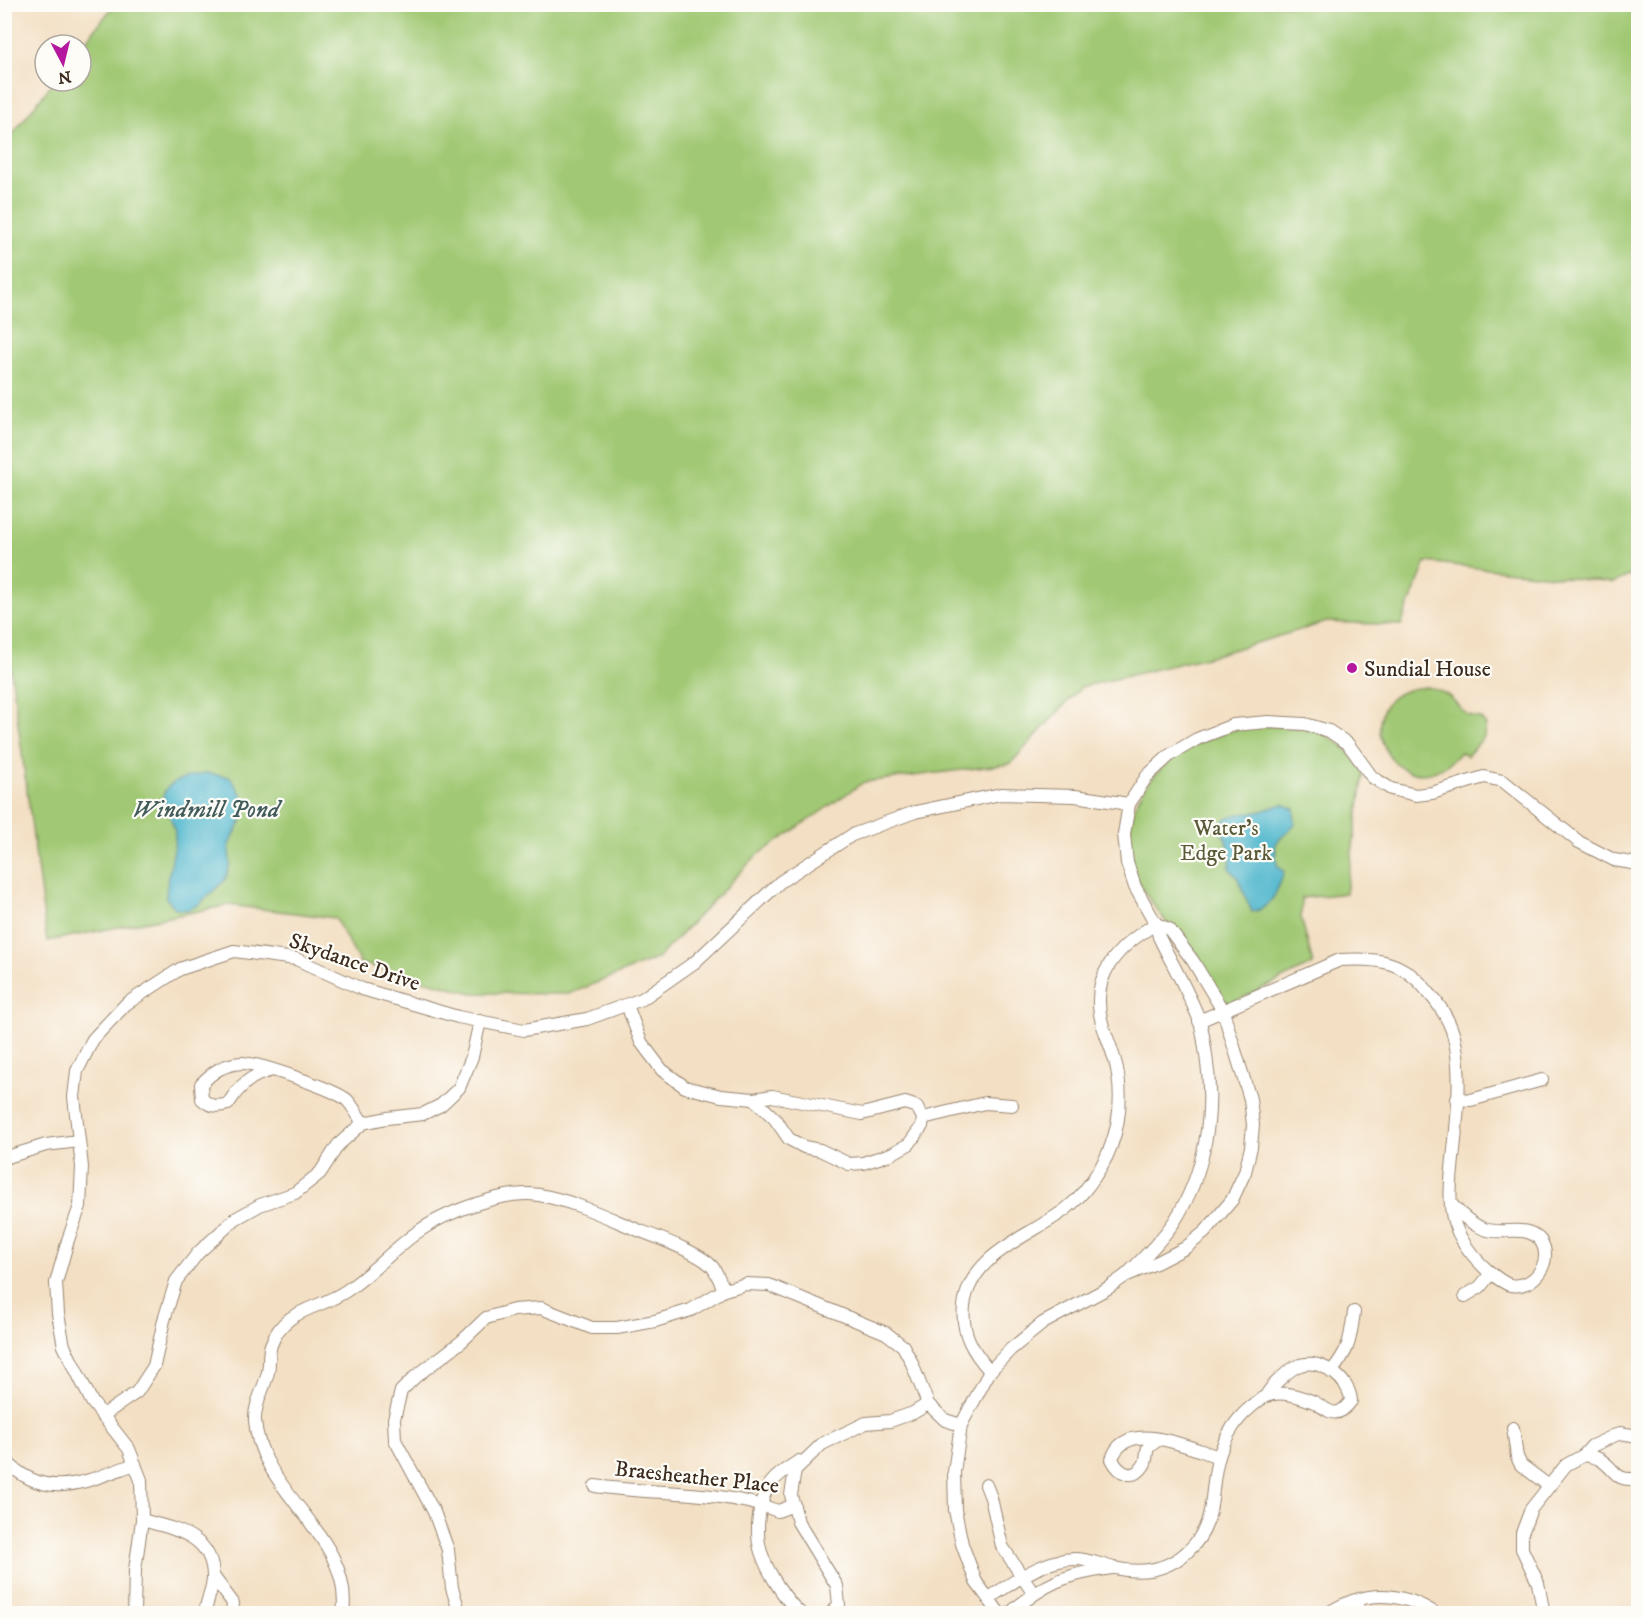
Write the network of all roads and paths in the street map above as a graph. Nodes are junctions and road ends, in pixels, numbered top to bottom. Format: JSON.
{"nodes":[{"id":1,"x":1130,"y":804,"type":"junction"},
{"id":2,"x":1638,"y":864,"type":"edge"},
{"id":3,"x":1156,"y":924,"type":"junction"},
{"id":4,"x":627,"y":1005,"type":"junction"},
{"id":5,"x":1223,"y":1011,"type":"junction"},
{"id":6,"x":480,"y":1021,"type":"junction"},
{"id":7,"x":1199,"y":1021,"type":"junction"},
{"id":8,"x":273,"y":1070,"type":"junction"},
{"id":9,"x":1542,"y":1080,"type":"dead end"},
{"id":10,"x":754,"y":1099,"type":"junction"},
{"id":11,"x":1457,"y":1099,"type":"junction"},
{"id":12,"x":1012,"y":1106,"type":"dead end"},
{"id":13,"x":923,"y":1118,"type":"junction"},
{"id":14,"x":363,"y":1123,"type":"junction"},
{"id":15,"x":79,"y":1141,"type":"junction"},
{"id":16,"x":4,"y":1158,"type":"edge"},
{"id":17,"x":1452,"y":1204,"type":"junction"},
{"id":18,"x":1491,"y":1273,"type":"junction"},
{"id":19,"x":1125,"y":1276,"type":"junction"},
{"id":20,"x":724,"y":1290,"type":"junction"},
{"id":21,"x":1465,"y":1296,"type":"dead end"},
{"id":22,"x":1354,"y":1312,"type":"dead end"},
{"id":23,"x":990,"y":1371,"type":"junction"},
{"id":24,"x":1331,"y":1372,"type":"junction"},
{"id":25,"x":1266,"y":1396,"type":"junction"},
{"id":26,"x":928,"y":1404,"type":"junction"},
{"id":27,"x":102,"y":1416,"type":"junction"},
{"id":28,"x":961,"y":1425,"type":"junction"},
{"id":29,"x":1513,"y":1428,"type":"dead end"},
{"id":30,"x":1638,"y":1436,"type":"edge"},
{"id":31,"x":1160,"y":1439,"type":"dead end"},
{"id":32,"x":813,"y":1453,"type":"junction"},
{"id":33,"x":1584,"y":1455,"type":"junction"},
{"id":34,"x":1219,"y":1456,"type":"junction"},
{"id":35,"x":4,"y":1459,"type":"edge"},
{"id":36,"x":135,"y":1464,"type":"junction"},
{"id":37,"x":1638,"y":1478,"type":"edge"},
{"id":38,"x":986,"y":1485,"type":"dead end"},
{"id":39,"x":595,"y":1486,"type":"dead end"},
{"id":40,"x":1549,"y":1486,"type":"junction"},
{"id":41,"x":794,"y":1504,"type":"junction"},
{"id":42,"x":762,"y":1505,"type":"junction"},
{"id":43,"x":142,"y":1520,"type":"junction"},
{"id":44,"x":1113,"y":1568,"type":"junction"},
{"id":45,"x":213,"y":1576,"type":"junction"},
{"id":46,"x":1022,"y":1578,"type":"junction"},
{"id":47,"x":1033,"y":1593,"type":"junction"},
{"id":48,"x":989,"y":1598,"type":"junction"},
{"id":49,"x":1360,"y":1599,"type":"junction"},
{"id":50,"x":134,"y":1614,"type":"edge"},
{"id":51,"x":205,"y":1614,"type":"edge"},
{"id":52,"x":232,"y":1614,"type":"edge"},
{"id":53,"x":344,"y":1614,"type":"edge"},
{"id":54,"x":460,"y":1614,"type":"edge"},
{"id":55,"x":801,"y":1614,"type":"edge"},
{"id":56,"x":830,"y":1614,"type":"edge"},
{"id":57,"x":1000,"y":1614,"type":"edge"},
{"id":58,"x":1009,"y":1614,"type":"edge"},
{"id":59,"x":1327,"y":1614,"type":"edge"},
{"id":60,"x":1353,"y":1614,"type":"edge"},
{"id":61,"x":1436,"y":1614,"type":"edge"},
{"id":62,"x":1544,"y":1614,"type":"edge"}],
"edges":[{"from":1,"to":2,"type":"street"},
{"from":1,"to":3,"type":"street"},
{"from":1,"to":4,"type":"street","name":"Skydance Drive"},
{"from":3,"to":5,"type":"street"},
{"from":3,"to":7,"type":"street"},
{"from":3,"to":23,"type":"street"},
{"from":4,"to":6,"type":"street","name":"Skydance Drive"},
{"from":4,"to":10,"type":"street"},
{"from":5,"to":7,"type":"street"},
{"from":5,"to":11,"type":"street"},
{"from":5,"to":19,"type":"street"},
{"from":6,"to":14,"type":"street"},
{"from":6,"to":15,"type":"street","name":"Skydance Drive"},
{"from":7,"to":19,"type":"street"},
{"from":8,"to":8,"type":"street"},
{"from":8,"to":14,"type":"street"},
{"from":9,"to":11,"type":"street"},
{"from":10,"to":13,"type":"street"},
{"from":10,"to":13,"type":"street"},
{"from":11,"to":17,"type":"street"},
{"from":12,"to":13,"type":"street"},
{"from":14,"to":27,"type":"street"},
{"from":15,"to":16,"type":"street"},
{"from":15,"to":27,"type":"street","name":"Skydance Drive"},
{"from":17,"to":18,"type":"street"},
{"from":17,"to":18,"type":"street"},
{"from":18,"to":21,"type":"street"},
{"from":19,"to":23,"type":"street"},
{"from":20,"to":26,"type":"street"},
{"from":20,"to":53,"type":"street"},
{"from":20,"to":54,"type":"street"},
{"from":22,"to":24,"type":"street"},
{"from":23,"to":28,"type":"street"},
{"from":24,"to":25,"type":"street"},
{"from":24,"to":25,"type":"street"},
{"from":25,"to":34,"type":"street"},
{"from":26,"to":28,"type":"street"},
{"from":26,"to":32,"type":"street"},
{"from":27,"to":36,"type":"street","name":"Skydance Drive"},
{"from":28,"to":48,"type":"street"},
{"from":29,"to":40,"type":"street"},
{"from":30,"to":33,"type":"street"},
{"from":31,"to":34,"type":"street"},
{"from":32,"to":41,"type":"street"},
{"from":32,"to":42,"type":"street"},
{"from":33,"to":37,"type":"street"},
{"from":33,"to":40,"type":"street"},
{"from":34,"to":44,"type":"street"},
{"from":35,"to":36,"type":"street"},
{"from":36,"to":43,"type":"street","name":"Skydance Drive"},
{"from":38,"to":46,"type":"street"},
{"from":39,"to":42,"type":"street","name":"Braesheather Place"},
{"from":40,"to":62,"type":"street"},
{"from":41,"to":42,"type":"street","name":"Braesheather Place"},
{"from":41,"to":56,"type":"street"},
{"from":42,"to":55,"type":"street"},
{"from":43,"to":45,"type":"street"},
{"from":43,"to":50,"type":"street","name":"Skydance Drive"},
{"from":44,"to":46,"type":"street"},
{"from":44,"to":47,"type":"street"},
{"from":45,"to":51,"type":"street"},
{"from":45,"to":52,"type":"street"},
{"from":46,"to":47,"type":"street"},
{"from":46,"to":48,"type":"street"},
{"from":47,"to":58,"type":"street"},
{"from":48,"to":57,"type":"street"},
{"from":49,"to":59,"type":"street"},
{"from":49,"to":60,"type":"street"},
{"from":49,"to":61,"type":"street"}]}
